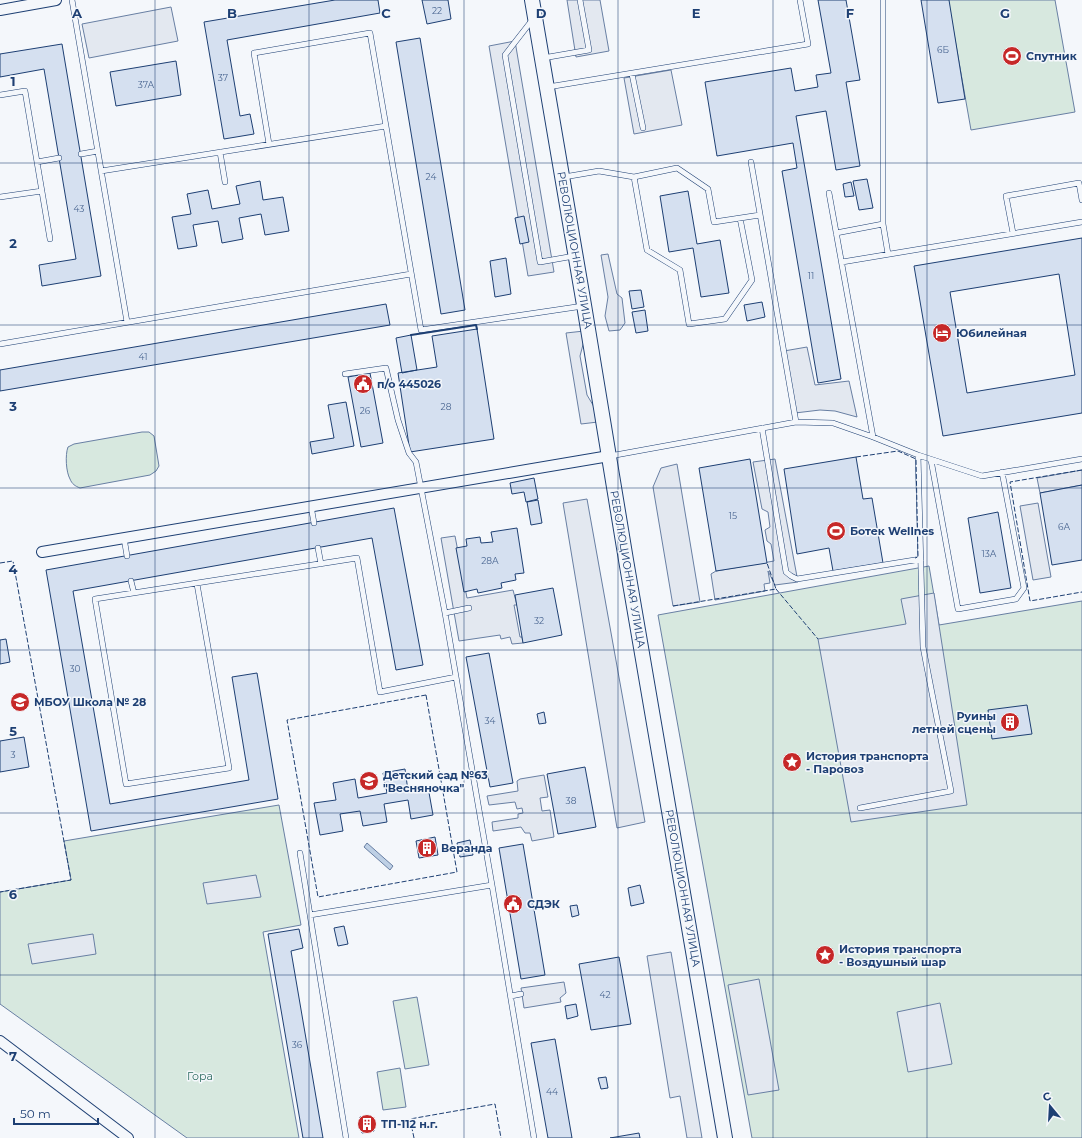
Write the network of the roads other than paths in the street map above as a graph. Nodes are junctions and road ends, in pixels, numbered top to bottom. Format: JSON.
{"nodes":[{"id":1,"x":56,"y":0,"type":"edge"},
{"id":2,"x":72,"y":0,"type":"edge"},
{"id":3,"x":532,"y":0,"type":"edge"},
{"id":4,"x":580,"y":0,"type":"edge"},
{"id":5,"x":800,"y":0,"type":"edge"},
{"id":6,"x":883,"y":0,"type":"edge"},
{"id":7,"x":0,"y":10,"type":"edge"},
{"id":8,"x":535,"y":16,"type":"junction"},
{"id":9,"x":542,"y":58,"type":"junction"},
{"id":10,"x":632,"y":74,"type":"junction"},
{"id":11,"x":547,"y":87,"type":"junction"},
{"id":12,"x":0,"y":95,"type":"edge"},
{"id":13,"x":386,"y":126,"type":"junction"},
{"id":14,"x":642,"y":128,"type":"dead end"},
{"id":15,"x":268,"y":144,"type":"junction"},
{"id":16,"x":98,"y":151,"type":"junction"},
{"id":17,"x":220,"y":152,"type":"junction"},
{"id":18,"x":81,"y":154,"type":"dead end"},
{"id":19,"x":59,"y":158,"type":"dead end"},
{"id":20,"x":37,"y":162,"type":"junction"},
{"id":21,"x":751,"y":162,"type":"dead end"},
{"id":22,"x":102,"y":171,"type":"junction"},
{"id":23,"x":634,"y":177,"type":"junction"},
{"id":24,"x":563,"y":178,"type":"junction"},
{"id":25,"x":225,"y":182,"type":"dead end"},
{"id":26,"x":42,"y":190,"type":"junction"},
{"id":27,"x":829,"y":193,"type":"dead end"},
{"id":28,"x":0,"y":197,"type":"edge"},
{"id":29,"x":1082,"y":200,"type":"edge"},
{"id":30,"x":760,"y":215,"type":"junction"},
{"id":31,"x":740,"y":218,"type":"junction"},
{"id":32,"x":1082,"y":222,"type":"edge"},
{"id":33,"x":883,"y":224,"type":"junction"},
{"id":34,"x":836,"y":232,"type":"junction"},
{"id":35,"x":1013,"y":233,"type":"junction"},
{"id":36,"x":50,"y":239,"type":"dead end"},
{"id":37,"x":888,"y":254,"type":"junction"},
{"id":38,"x":576,"y":256,"type":"junction"},
{"id":39,"x":842,"y":262,"type":"junction"},
{"id":40,"x":411,"y":274,"type":"junction"},
{"id":41,"x":584,"y":306,"type":"junction"},
{"id":42,"x":127,"y":322,"type":"junction"},
{"id":43,"x":0,"y":344,"type":"edge"},
{"id":44,"x":345,"y":374,"type":"dead end"},
{"id":45,"x":796,"y":422,"type":"junction"},
{"id":46,"x":762,"y":428,"type":"junction"},
{"id":47,"x":873,"y":437,"type":"junction"},
{"id":48,"x":918,"y":455,"type":"junction"},
{"id":49,"x":609,"y":456,"type":"junction"},
{"id":50,"x":1082,"y":459,"type":"edge"},
{"id":51,"x":931,"y":460,"type":"junction"},
{"id":52,"x":1002,"y":472,"type":"junction"},
{"id":53,"x":421,"y":488,"type":"junction"},
{"id":54,"x":311,"y":506,"type":"junction"},
{"id":55,"x":314,"y":523,"type":"dead end"},
{"id":56,"x":124,"y":538,"type":"junction"},
{"id":57,"x":318,"y":548,"type":"dead end"},
{"id":58,"x":42,"y":552,"type":"dead end"},
{"id":59,"x":127,"y":556,"type":"dead end"},
{"id":60,"x":921,"y":559,"type":"junction"},
{"id":61,"x":321,"y":564,"type":"junction"},
{"id":62,"x":131,"y":581,"type":"dead end"},
{"id":63,"x":197,"y":584,"type":"junction"},
{"id":64,"x":134,"y":593,"type":"junction"},
{"id":65,"x":469,"y":608,"type":"dead end"},
{"id":66,"x":445,"y":613,"type":"junction"},
{"id":67,"x":456,"y":677,"type":"junction"},
{"id":68,"x":860,"y":808,"type":"dead end"},
{"id":69,"x":300,"y":853,"type":"dead end"},
{"id":70,"x":492,"y":885,"type":"junction"},
{"id":71,"x":310,"y":916,"type":"junction"},
{"id":72,"x":522,"y":994,"type":"dead end"},
{"id":73,"x":511,"y":996,"type":"junction"},
{"id":74,"x":0,"y":1042,"type":"edge"},
{"id":75,"x":128,"y":1138,"type":"edge"},
{"id":76,"x":346,"y":1138,"type":"edge"},
{"id":77,"x":534,"y":1138,"type":"edge"},
{"id":78,"x":726,"y":1138,"type":"edge"}],
"edges":[{"from":1,"to":7,"type":"street"},
{"from":2,"to":16,"type":"lane"},
{"from":3,"to":8,"type":"main road","name":"РЕВОЛЮЦИОННАЯ УЛИЦА"},
{"from":4,"to":9,"type":"lane"},
{"from":5,"to":10,"type":"lane"},
{"from":6,"to":33,"type":"lane"},
{"from":8,"to":9,"type":"main road","name":"РЕВОЛЮЦИОННАЯ УЛИЦА"},
{"from":8,"to":38,"type":"lane"},
{"from":9,"to":11,"type":"main road","name":"РЕВОЛЮЦИОННАЯ УЛИЦА"},
{"from":10,"to":11,"type":"lane"},
{"from":10,"to":14,"type":"lane"},
{"from":11,"to":24,"type":"main road","name":"РЕВОЛЮЦИОННАЯ УЛИЦА"},
{"from":12,"to":20,"type":"lane"},
{"from":13,"to":15,"type":"lane"},
{"from":13,"to":15,"type":"lane"},
{"from":13,"to":40,"type":"lane"},
{"from":15,"to":17,"type":"lane"},
{"from":16,"to":18,"type":"lane"},
{"from":16,"to":22,"type":"lane"},
{"from":17,"to":22,"type":"lane"},
{"from":17,"to":25,"type":"lane"},
{"from":19,"to":20,"type":"lane"},
{"from":20,"to":26,"type":"lane"},
{"from":21,"to":30,"type":"lane"},
{"from":22,"to":42,"type":"lane"},
{"from":23,"to":24,"type":"lane"},
{"from":23,"to":31,"type":"lane"},
{"from":23,"to":31,"type":"lane"},
{"from":24,"to":38,"type":"main road","name":"РЕВОЛЮЦИОННАЯ УЛИЦА"},
{"from":26,"to":28,"type":"lane"},
{"from":26,"to":36,"type":"lane"},
{"from":27,"to":34,"type":"lane"},
{"from":29,"to":35,"type":"lane"},
{"from":30,"to":31,"type":"lane"},
{"from":30,"to":45,"type":"lane"},
{"from":32,"to":35,"type":"lane"},
{"from":33,"to":34,"type":"lane"},
{"from":33,"to":37,"type":"lane"},
{"from":34,"to":39,"type":"lane"},
{"from":35,"to":37,"type":"lane"},
{"from":37,"to":39,"type":"lane"},
{"from":38,"to":41,"type":"main road","name":"РЕВОЛЮЦИОННАЯ УЛИЦА"},
{"from":39,"to":47,"type":"lane"},
{"from":40,"to":41,"type":"lane"},
{"from":40,"to":42,"type":"lane"},
{"from":41,"to":49,"type":"main road","name":"РЕВОЛЮЦИОННАЯ УЛИЦА"},
{"from":42,"to":43,"type":"lane"},
{"from":44,"to":53,"type":"lane"},
{"from":45,"to":46,"type":"lane"},
{"from":45,"to":47,"type":"lane"},
{"from":46,"to":49,"type":"lane"},
{"from":46,"to":60,"type":"lane"},
{"from":47,"to":48,"type":"lane"},
{"from":48,"to":51,"type":"lane"},
{"from":48,"to":60,"type":"lane"},
{"from":49,"to":53,"type":"street"},
{"from":49,"to":78,"type":"main road","name":"РЕВОЛЮЦИОННАЯ УЛИЦА"},
{"from":50,"to":52,"type":"lane"},
{"from":51,"to":52,"type":"lane"},
{"from":51,"to":52,"type":"lane"},
{"from":53,"to":54,"type":"street"},
{"from":53,"to":66,"type":"lane"},
{"from":54,"to":55,"type":"lane"},
{"from":54,"to":56,"type":"street"},
{"from":56,"to":58,"type":"street"},
{"from":56,"to":59,"type":"lane"},
{"from":57,"to":61,"type":"lane"},
{"from":60,"to":68,"type":"lane"},
{"from":61,"to":63,"type":"lane"},
{"from":61,"to":67,"type":"lane"},
{"from":62,"to":64,"type":"lane"},
{"from":63,"to":64,"type":"lane"},
{"from":63,"to":64,"type":"lane"},
{"from":65,"to":66,"type":"lane"},
{"from":66,"to":67,"type":"lane"},
{"from":67,"to":70,"type":"lane"},
{"from":69,"to":71,"type":"lane"},
{"from":70,"to":71,"type":"lane"},
{"from":70,"to":73,"type":"lane"},
{"from":71,"to":76,"type":"lane"},
{"from":72,"to":73,"type":"lane"},
{"from":73,"to":77,"type":"lane"},
{"from":74,"to":75,"type":"street"}]}
